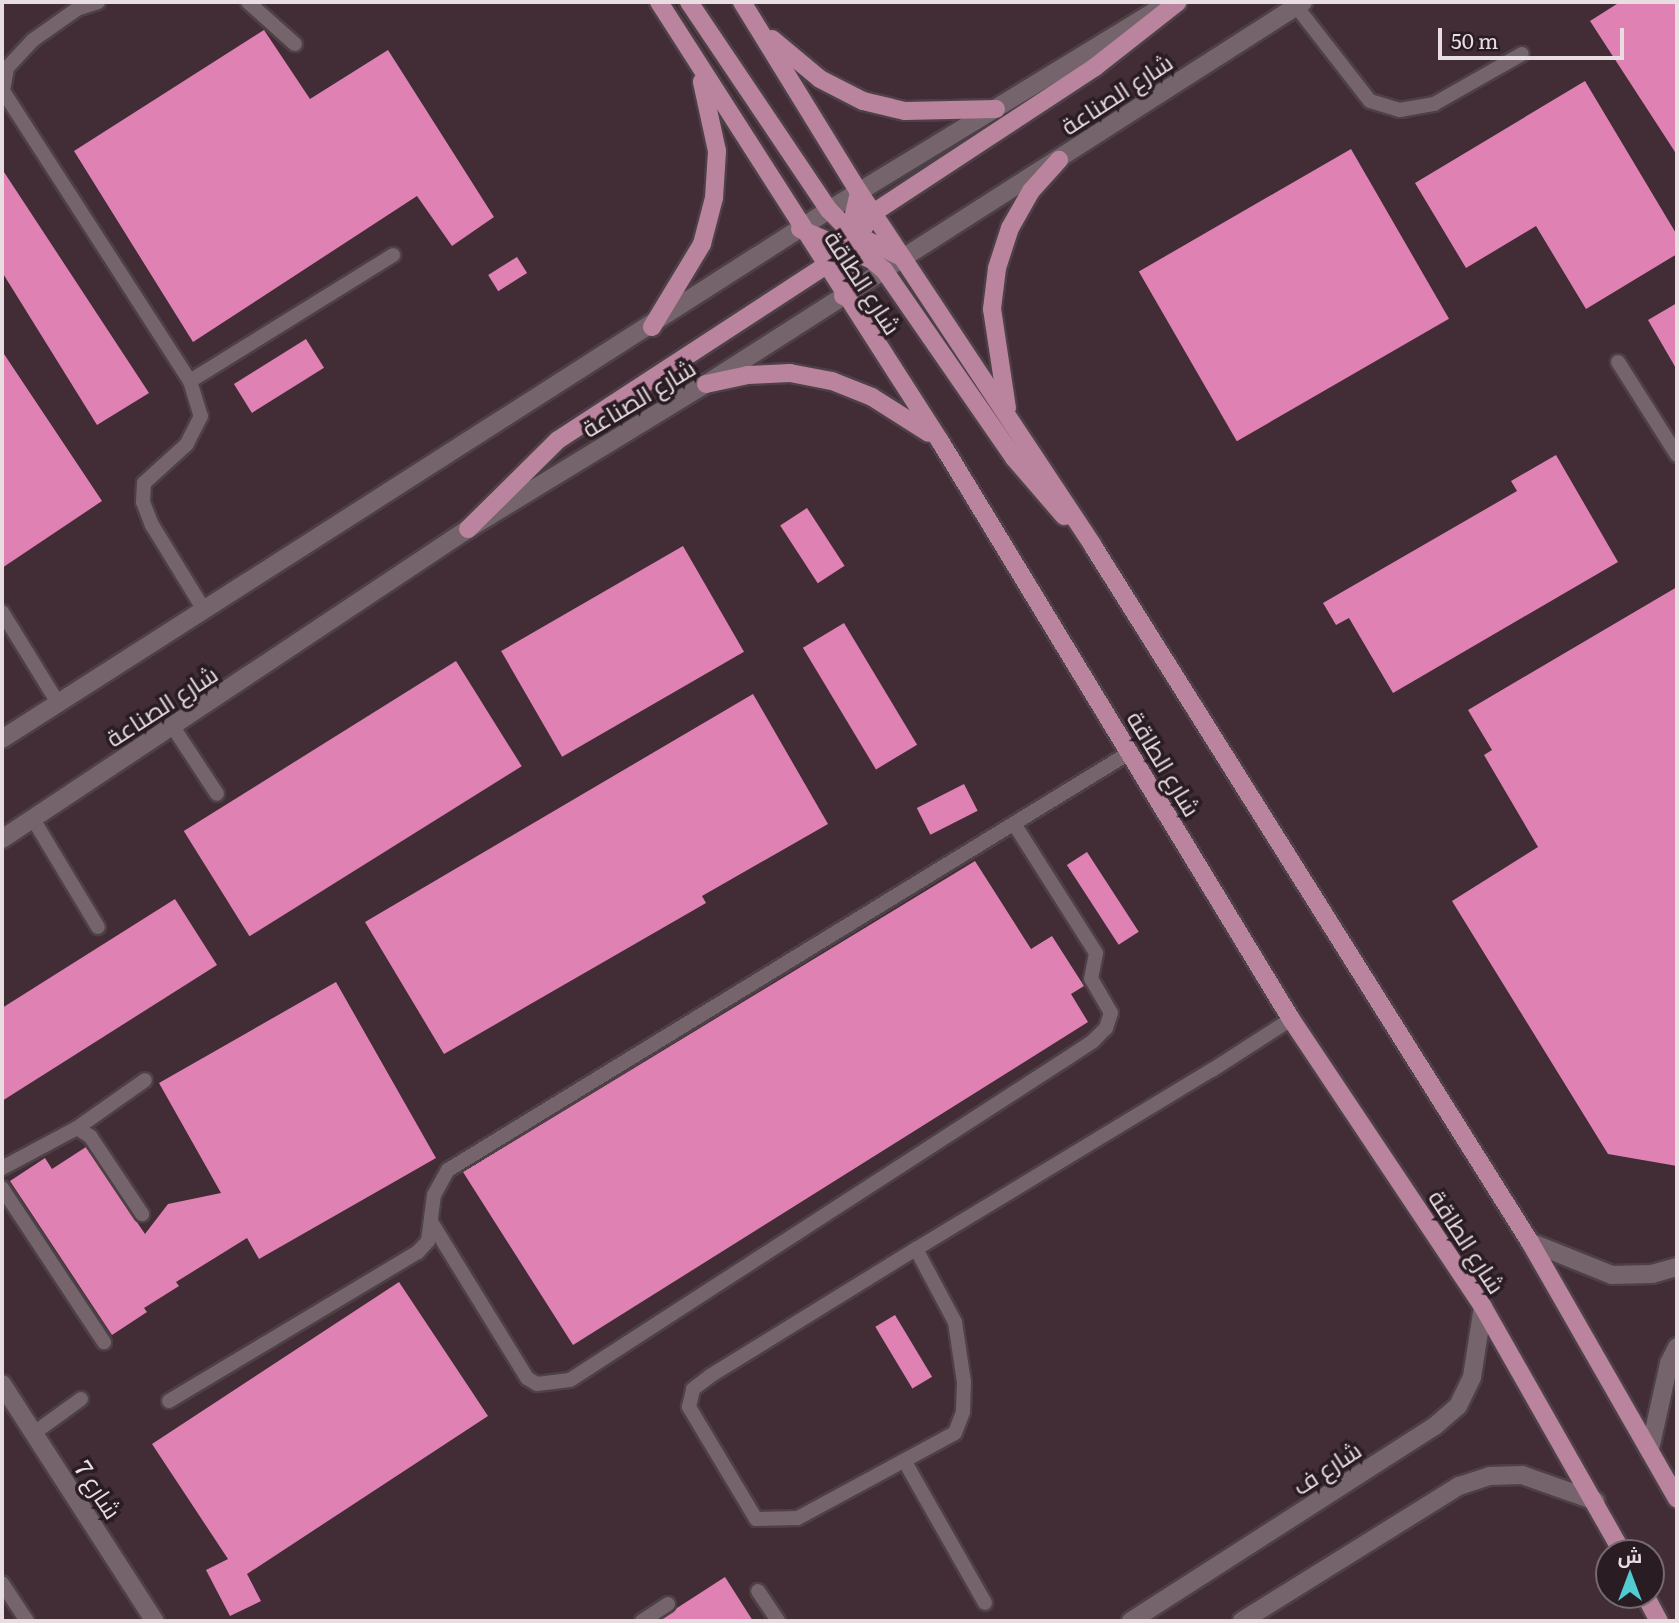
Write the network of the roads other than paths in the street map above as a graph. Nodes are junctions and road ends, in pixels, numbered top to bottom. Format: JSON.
{"nodes":[{"id":1,"x":98,"y":2,"type":"edge"},
{"id":2,"x":248,"y":2,"type":"edge"},
{"id":3,"x":659,"y":2,"type":"edge"},
{"id":4,"x":689,"y":2,"type":"edge"},
{"id":5,"x":742,"y":2,"type":"edge"},
{"id":6,"x":1169,"y":2,"type":"edge"},
{"id":7,"x":1178,"y":2,"type":"edge"},
{"id":8,"x":1299,"y":4,"type":"edge"},
{"id":9,"x":757,"y":26,"type":"junction"},
{"id":10,"x":295,"y":44,"type":"dead end"},
{"id":11,"x":1522,"y":54,"type":"dead end"},
{"id":12,"x":695,"y":58,"type":"junction"},
{"id":13,"x":996,"y":109,"type":"junction"},
{"id":14,"x":1059,"y":160,"type":"junction"},
{"id":15,"x":859,"y":192,"type":"junction"},
{"id":16,"x":829,"y":210,"type":"junction"},
{"id":17,"x":873,"y":213,"type":"junction"},
{"id":18,"x":800,"y":229,"type":"junction"},
{"id":19,"x":851,"y":241,"type":"junction"},
{"id":20,"x":393,"y":255,"type":"dead end"},
{"id":21,"x":904,"y":258,"type":"junction"},
{"id":22,"x":825,"y":266,"type":"junction"},
{"id":23,"x":884,"y":270,"type":"junction"},
{"id":24,"x":843,"y":296,"type":"junction"},
{"id":25,"x":652,"y":327,"type":"junction"},
{"id":26,"x":1618,"y":362,"type":"dead end"},
{"id":27,"x":190,"y":381,"type":"junction"},
{"id":28,"x":706,"y":384,"type":"junction"},
{"id":29,"x":1009,"y":418,"type":"junction"},
{"id":30,"x":940,"y":441,"type":"junction"},
{"id":31,"x":1677,"y":455,"type":"edge"},
{"id":32,"x":468,"y":529,"type":"junction"},
{"id":33,"x":1093,"y":546,"type":"junction"},
{"id":34,"x":204,"y":610,"type":"junction"},
{"id":35,"x":2,"y":612,"type":"edge"},
{"id":36,"x":58,"y":703,"type":"junction"},
{"id":37,"x":173,"y":727,"type":"junction"},
{"id":38,"x":2,"y":739,"type":"edge"},
{"id":39,"x":1129,"y":753,"type":"junction"},
{"id":40,"x":217,"y":794,"type":"dead end"},
{"id":41,"x":33,"y":819,"type":"junction"},
{"id":42,"x":1014,"y":824,"type":"junction"},
{"id":43,"x":2,"y":839,"type":"edge"},
{"id":44,"x":98,"y":928,"type":"dead end"},
{"id":45,"x":1292,"y":1019,"type":"junction"},
{"id":46,"x":145,"y":1080,"type":"dead end"},
{"id":47,"x":77,"y":1128,"type":"junction"},
{"id":48,"x":2,"y":1168,"type":"edge"},
{"id":49,"x":2,"y":1188,"type":"edge"},
{"id":50,"x":142,"y":1214,"type":"dead end"},
{"id":51,"x":433,"y":1225,"type":"junction"},
{"id":52,"x":1530,"y":1242,"type":"junction"},
{"id":53,"x":916,"y":1249,"type":"junction"},
{"id":54,"x":1677,"y":1267,"type":"edge"},
{"id":55,"x":1483,"y":1307,"type":"junction"},
{"id":56,"x":104,"y":1342,"type":"dead end"},
{"id":57,"x":1677,"y":1348,"type":"edge"},
{"id":58,"x":2,"y":1384,"type":"edge"},
{"id":59,"x":81,"y":1399,"type":"dead end"},
{"id":60,"x":169,"y":1401,"type":"dead end"},
{"id":61,"x":34,"y":1433,"type":"junction"},
{"id":62,"x":1650,"y":1448,"type":"junction"},
{"id":63,"x":905,"y":1462,"type":"junction"},
{"id":64,"x":1677,"y":1499,"type":"edge"},
{"id":65,"x":1596,"y":1501,"type":"junction"},
{"id":66,"x":1616,"y":1539,"type":"edge"},
{"id":67,"x":2,"y":1583,"type":"edge"},
{"id":68,"x":758,"y":1591,"type":"dead end"},
{"id":69,"x":985,"y":1603,"type":"dead end"},
{"id":70,"x":668,"y":1604,"type":"dead end"},
{"id":71,"x":27,"y":1621,"type":"edge"},
{"id":72,"x":155,"y":1621,"type":"edge"},
{"id":73,"x":642,"y":1621,"type":"edge"},
{"id":74,"x":778,"y":1621,"type":"edge"},
{"id":75,"x":1131,"y":1621,"type":"edge"},
{"id":76,"x":1242,"y":1621,"type":"edge"}],
"edges":[{"from":1,"to":27,"type":"lane"},
{"from":2,"to":10,"type":"lane"},
{"from":3,"to":12,"type":"main road","name":"شارع الطاقة"},
{"from":4,"to":16,"type":"main road"},
{"from":5,"to":9,"type":"main road","name":"شارع الطاقة"},
{"from":6,"to":13,"type":"street","name":"شارع الصناعة"},
{"from":7,"to":17,"type":"main road"},
{"from":8,"to":11,"type":"lane"},
{"from":8,"to":14,"type":"street","name":"شارع الصناعة"},
{"from":9,"to":13,"type":"main road"},
{"from":9,"to":15,"type":"main road","name":"شارع الطاقة"},
{"from":12,"to":18,"type":"main road","name":"شارع الطاقة"},
{"from":12,"to":25,"type":"main road"},
{"from":13,"to":15,"type":"street","name":"شارع الصناعة"},
{"from":14,"to":21,"type":"street","name":"شارع الصناعة"},
{"from":14,"to":29,"type":"main road"},
{"from":15,"to":16,"type":"street","name":"شارع الصناعة"},
{"from":15,"to":17,"type":"main road","name":"شارع الطاقة"},
{"from":15,"to":19,"type":"main road"},
{"from":16,"to":18,"type":"street","name":"شارع الصناعة"},
{"from":16,"to":19,"type":"main road"},
{"from":17,"to":19,"type":"main road"},
{"from":17,"to":21,"type":"main road","name":"شارع الطاقة"},
{"from":18,"to":19,"type":"main road"},
{"from":18,"to":22,"type":"main road","name":"شارع الطاقة"},
{"from":18,"to":25,"type":"street","name":"شارع الصناعة"},
{"from":19,"to":21,"type":"main road"},
{"from":19,"to":22,"type":"main road"},
{"from":19,"to":23,"type":"main road"},
{"from":19,"to":24,"type":"main road"},
{"from":20,"to":27,"type":"lane"},
{"from":21,"to":23,"type":"street","name":"شارع الصناعة"},
{"from":21,"to":29,"type":"main road","name":"شارع الطاقة"},
{"from":22,"to":24,"type":"main road","name":"شارع الطاقة"},
{"from":22,"to":32,"type":"main road"},
{"from":23,"to":24,"type":"street","name":"شارع الصناعة"},
{"from":23,"to":33,"type":"main road"},
{"from":24,"to":28,"type":"street","name":"شارع الصناعة"},
{"from":24,"to":30,"type":"main road","name":"شارع الطاقة"},
{"from":25,"to":34,"type":"street","name":"شارع الصناعة"},
{"from":26,"to":31,"type":"lane"},
{"from":27,"to":34,"type":"lane"},
{"from":28,"to":30,"type":"main road"},
{"from":28,"to":32,"type":"street","name":"شارع الصناعة"},
{"from":29,"to":33,"type":"main road","name":"شارع الطاقة"},
{"from":30,"to":39,"type":"main road","name":"شارع الطاقة"},
{"from":32,"to":37,"type":"street","name":"شارع الصناعة"},
{"from":33,"to":52,"type":"main road","name":"شارع الطاقة"},
{"from":34,"to":36,"type":"street","name":"شارع الصناعة"},
{"from":35,"to":36,"type":"lane"},
{"from":36,"to":38,"type":"street","name":"شارع الصناعة"},
{"from":37,"to":40,"type":"lane"},
{"from":37,"to":41,"type":"street","name":"شارع الصناعة"},
{"from":39,"to":42,"type":"lane"},
{"from":39,"to":45,"type":"main road","name":"شارع الطاقة"},
{"from":41,"to":43,"type":"street","name":"شارع الصناعة"},
{"from":41,"to":44,"type":"lane"},
{"from":42,"to":51,"type":"lane"},
{"from":42,"to":51,"type":"lane"},
{"from":45,"to":53,"type":"lane"},
{"from":45,"to":55,"type":"main road","name":"شارع الطاقة"},
{"from":46,"to":47,"type":"lane"},
{"from":47,"to":48,"type":"lane"},
{"from":47,"to":50,"type":"lane"},
{"from":49,"to":56,"type":"lane"},
{"from":51,"to":60,"type":"lane"},
{"from":52,"to":54,"type":"street"},
{"from":52,"to":62,"type":"main road","name":"شارع الطاقة"},
{"from":53,"to":63,"type":"lane"},
{"from":53,"to":63,"type":"lane"},
{"from":55,"to":65,"type":"main road","name":"شارع الطاقة"},
{"from":55,"to":75,"type":"street","name":"شارع ف"},
{"from":57,"to":62,"type":"street"},
{"from":58,"to":61,"type":"street","name":"شارع 7"},
{"from":59,"to":61,"type":"lane"},
{"from":61,"to":72,"type":"street","name":"شارع 7"},
{"from":62,"to":64,"type":"main road","name":"شارع الطاقة"},
{"from":63,"to":69,"type":"lane"},
{"from":65,"to":66,"type":"main road","name":"شارع الطاقة"},
{"from":65,"to":76,"type":"street"},
{"from":67,"to":71,"type":"lane"},
{"from":68,"to":74,"type":"lane"},
{"from":70,"to":73,"type":"lane"}]}
